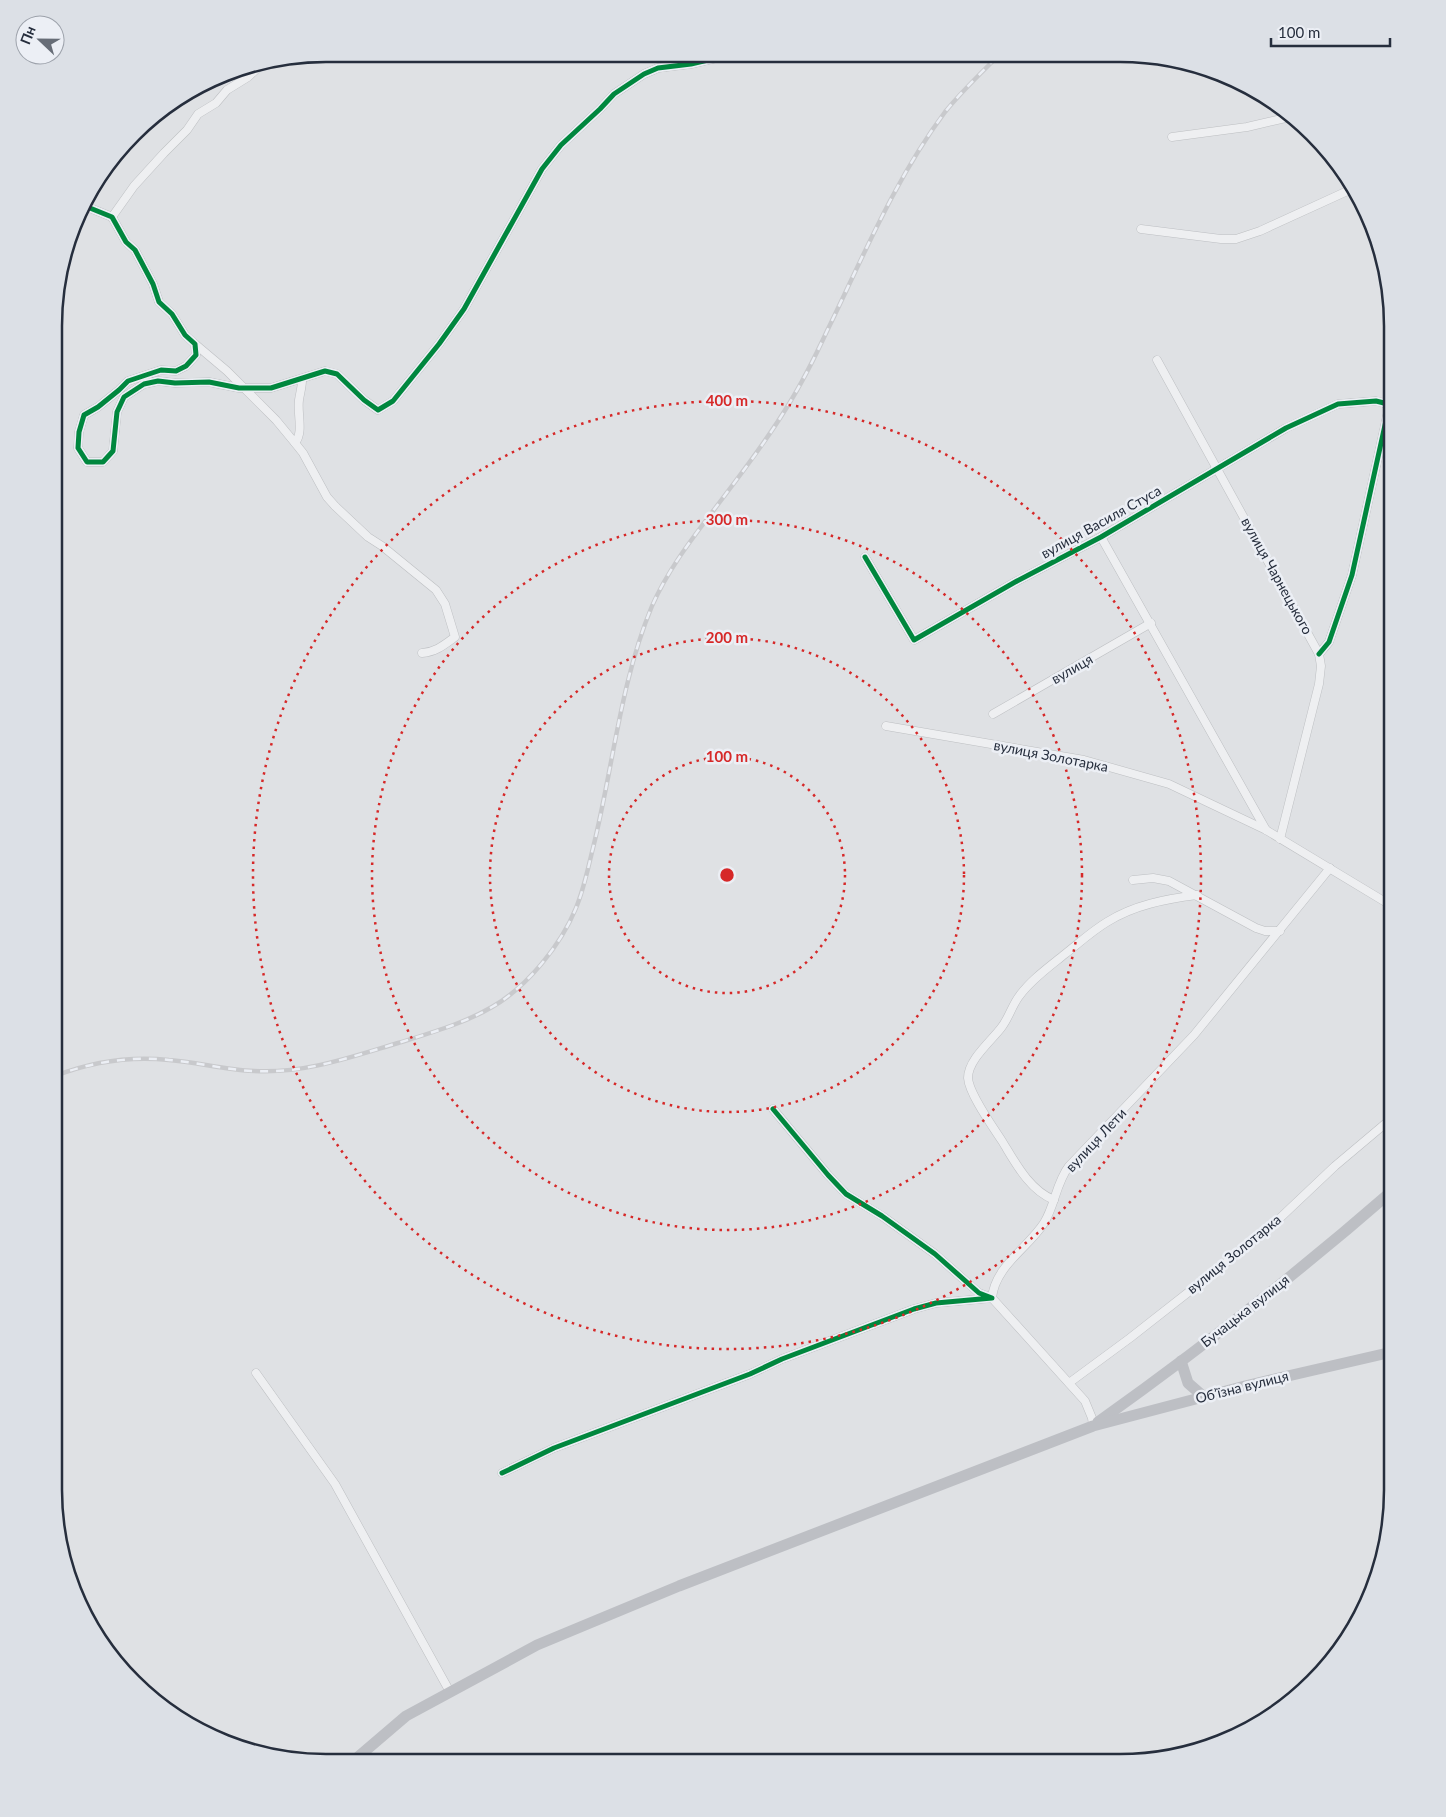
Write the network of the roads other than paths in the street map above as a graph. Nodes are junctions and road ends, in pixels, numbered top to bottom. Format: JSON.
{"nodes":[{"id":1,"x":700,"y":62,"type":"edge"},
{"id":2,"x":251,"y":74,"type":"edge"},
{"id":3,"x":1282,"y":119,"type":"edge"},
{"id":4,"x":1172,"y":137,"type":"dead end"},
{"id":5,"x":1346,"y":192,"type":"edge"},
{"id":6,"x":91,"y":208,"type":"edge"},
{"id":7,"x":112,"y":217,"type":"junction"},
{"id":8,"x":1141,"y":229,"type":"dead end"},
{"id":9,"x":195,"y":344,"type":"junction"},
{"id":10,"x":1157,"y":360,"type":"dead end"},
{"id":11,"x":302,"y":380,"type":"junction"},
{"id":12,"x":243,"y":388,"type":"junction"},
{"id":13,"x":1384,"y":403,"type":"edge"},
{"id":14,"x":1384,"y":430,"type":"edge"},
{"id":15,"x":295,"y":443,"type":"junction"},
{"id":16,"x":1218,"y":468,"type":"junction"},
{"id":17,"x":1101,"y":537,"type":"junction"},
{"id":18,"x":864,"y":557,"type":"dead end"},
{"id":19,"x":1151,"y":624,"type":"junction"},
{"id":20,"x":422,"y":653,"type":"dead end"},
{"id":21,"x":1319,"y":654,"type":"junction"},
{"id":22,"x":993,"y":714,"type":"dead end"},
{"id":23,"x":886,"y":726,"type":"dead end"},
{"id":24,"x":1266,"y":830,"type":"junction"},
{"id":25,"x":1280,"y":838,"type":"junction"},
{"id":26,"x":1330,"y":868,"type":"junction"},
{"id":27,"x":1134,"y":880,"type":"dead end"},
{"id":28,"x":1197,"y":895,"type":"junction"},
{"id":29,"x":1384,"y":901,"type":"edge"},
{"id":30,"x":1280,"y":931,"type":"junction"},
{"id":31,"x":773,"y":1109,"type":"dead end"},
{"id":32,"x":1384,"y":1125,"type":"edge"},
{"id":33,"x":1384,"y":1198,"type":"edge"},
{"id":34,"x":1054,"y":1200,"type":"junction"},
{"id":35,"x":992,"y":1298,"type":"junction"},
{"id":36,"x":1384,"y":1354,"type":"edge"},
{"id":37,"x":1181,"y":1361,"type":"junction"},
{"id":38,"x":256,"y":1373,"type":"dead end"},
{"id":39,"x":1069,"y":1382,"type":"junction"},
{"id":40,"x":1204,"y":1397,"type":"junction"},
{"id":41,"x":1093,"y":1426,"type":"junction"},
{"id":42,"x":502,"y":1473,"type":"dead end"},
{"id":43,"x":450,"y":1692,"type":"junction"},
{"id":44,"x":362,"y":1754,"type":"edge"}],
"edges":[{"from":1,"to":11,"type":"street"},
{"from":2,"to":7,"type":"street"},
{"from":3,"to":4,"type":"street"},
{"from":5,"to":8,"type":"street"},
{"from":6,"to":7,"type":"street"},
{"from":7,"to":9,"type":"street"},
{"from":9,"to":12,"type":"street"},
{"from":9,"to":12,"type":"street"},
{"from":10,"to":16,"type":"street","name":"вулиця Чарнецького"},
{"from":11,"to":12,"type":"street"},
{"from":11,"to":15,"type":"street"},
{"from":12,"to":15,"type":"street"},
{"from":13,"to":16,"type":"street","name":"вулиця Василя Стуса"},
{"from":14,"to":21,"type":"street","name":"вулиця Василя Стуса"},
{"from":15,"to":20,"type":"street"},
{"from":16,"to":17,"type":"street","name":"вулиця Василя Стуса"},
{"from":16,"to":21,"type":"street","name":"вулиця Чарнецького"},
{"from":17,"to":18,"type":"street","name":"вулиця Василя Стуса"},
{"from":17,"to":19,"type":"street","name":"вулиця Золотарка"},
{"from":19,"to":22,"type":"street","name":"вулиця"},
{"from":19,"to":24,"type":"street","name":"вулиця Золотарка"},
{"from":21,"to":25,"type":"street","name":"вулиця Чарнецького"},
{"from":23,"to":24,"type":"street","name":"вулиця Золотарка"},
{"from":24,"to":25,"type":"street","name":"вулиця Золотарка"},
{"from":25,"to":26,"type":"street","name":"вулиця Золотарка"},
{"from":26,"to":29,"type":"street","name":"вулиця Золотарка"},
{"from":26,"to":30,"type":"street","name":"вулиця Лети"},
{"from":27,"to":28,"type":"street"},
{"from":28,"to":30,"type":"street"},
{"from":28,"to":34,"type":"street"},
{"from":30,"to":34,"type":"street","name":"вулиця Лети"},
{"from":31,"to":35,"type":"street"},
{"from":32,"to":39,"type":"street","name":"вулиця Золотарка"},
{"from":33,"to":37,"type":"main road","name":"Бучацька вулиця"},
{"from":34,"to":35,"type":"street","name":"вулиця Лети"},
{"from":35,"to":39,"type":"street"},
{"from":35,"to":42,"type":"street"},
{"from":36,"to":40,"type":"main road","name":"Обʼїзна вулиця"},
{"from":37,"to":40,"type":"main road"},
{"from":37,"to":41,"type":"main road","name":"Бучацька вулиця"},
{"from":38,"to":43,"type":"street"},
{"from":39,"to":41,"type":"street"},
{"from":40,"to":41,"type":"main road","name":"Обʼїзна вулиця"},
{"from":41,"to":43,"type":"main road"},
{"from":43,"to":44,"type":"main road"}]}
